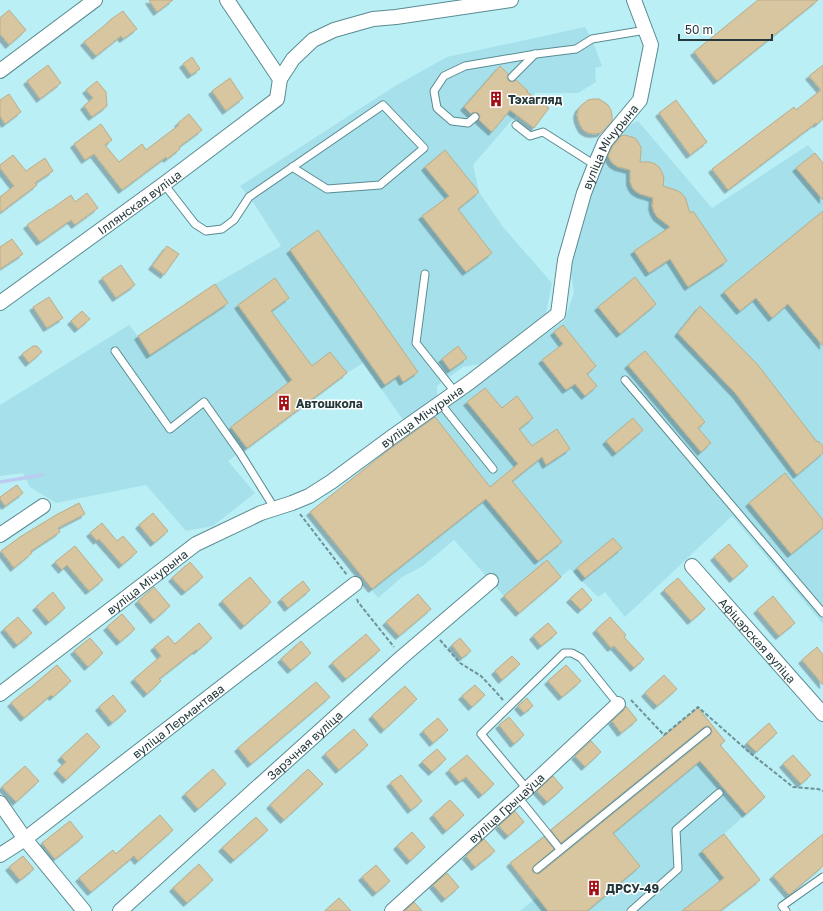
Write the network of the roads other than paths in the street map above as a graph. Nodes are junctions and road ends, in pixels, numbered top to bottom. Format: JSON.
{"nodes":[{"id":1,"x":95,"y":0,"type":"edge"},
{"id":2,"x":226,"y":0,"type":"edge"},
{"id":3,"x":511,"y":0,"type":"edge"},
{"id":4,"x":634,"y":0,"type":"edge"},
{"id":5,"x":646,"y":30,"type":"junction"},
{"id":6,"x":536,"y":54,"type":"junction"},
{"id":7,"x":0,"y":71,"type":"edge"},
{"id":8,"x":512,"y":77,"type":"dead end"},
{"id":9,"x":280,"y":79,"type":"junction"},
{"id":10,"x":475,"y":117,"type":"dead end"},
{"id":11,"x":516,"y":125,"type":"dead end"},
{"id":12,"x":595,"y":165,"type":"junction"},
{"id":13,"x":292,"y":167,"type":"junction"},
{"id":14,"x":164,"y":184,"type":"junction"},
{"id":15,"x":425,"y":274,"type":"dead end"},
{"id":16,"x":0,"y":303,"type":"edge"},
{"id":17,"x":115,"y":351,"type":"dead end"},
{"id":18,"x":625,"y":380,"type":"dead end"},
{"id":19,"x":456,"y":392,"type":"junction"},
{"id":20,"x":440,"y":403,"type":"junction"},
{"id":21,"x":493,"y":469,"type":"dead end"},
{"id":22,"x":42,"y":506,"type":"dead end"},
{"id":23,"x":275,"y":509,"type":"junction"},
{"id":24,"x":0,"y":535,"type":"edge"},
{"id":25,"x":692,"y":566,"type":"dead end"},
{"id":26,"x":492,"y":582,"type":"dead end"},
{"id":27,"x":355,"y":584,"type":"dead end"},
{"id":28,"x":823,"y":613,"type":"edge"},
{"id":29,"x":0,"y":694,"type":"edge"},
{"id":30,"x":618,"y":704,"type":"joint"},
{"id":31,"x":823,"y":714,"type":"edge"},
{"id":32,"x":707,"y":730,"type":"dead end"},
{"id":33,"x":522,"y":793,"type":"junction"},
{"id":34,"x":720,"y":793,"type":"dead end"},
{"id":35,"x":0,"y":803,"type":"edge"},
{"id":36,"x":25,"y":839,"type":"junction"},
{"id":37,"x":560,"y":849,"type":"junction"},
{"id":38,"x":0,"y":856,"type":"edge"},
{"id":39,"x":537,"y":869,"type":"dead end"},
{"id":40,"x":823,"y":877,"type":"edge"},
{"id":41,"x":84,"y":911,"type":"edge"},
{"id":42,"x":120,"y":911,"type":"edge"},
{"id":43,"x":392,"y":911,"type":"edge"},
{"id":44,"x":631,"y":911,"type":"edge"},
{"id":45,"x":786,"y":911,"type":"edge"}],
"edges":[{"from":1,"to":7,"type":"street"},
{"from":2,"to":9,"type":"street"},
{"from":3,"to":9,"type":"street"},
{"from":4,"to":5,"type":"street","name":"вуліца Мічурына"},
{"from":5,"to":6,"type":"lane"},
{"from":5,"to":12,"type":"street","name":"вуліца Мічурына"},
{"from":6,"to":8,"type":"lane"},
{"from":6,"to":10,"type":"lane"},
{"from":9,"to":14,"type":"street","name":"Іллянская вуліца"},
{"from":11,"to":12,"type":"lane"},
{"from":12,"to":19,"type":"street","name":"вуліца Мічурына"},
{"from":13,"to":13,"type":"lane"},
{"from":13,"to":14,"type":"lane"},
{"from":14,"to":16,"type":"street","name":"Іллянская вуліца"},
{"from":15,"to":19,"type":"lane"},
{"from":17,"to":23,"type":"lane"},
{"from":18,"to":28,"type":"lane"},
{"from":19,"to":20,"type":"street","name":"вуліца Мічурына"},
{"from":20,"to":21,"type":"lane"},
{"from":20,"to":23,"type":"street","name":"вуліца Мічурына"},
{"from":22,"to":24,"type":"street"},
{"from":23,"to":29,"type":"street","name":"вуліца Мічурына"},
{"from":25,"to":31,"type":"street","name":"Афіцэрская вуліца"},
{"from":26,"to":42,"type":"street","name":"Зарэчная вуліца"},
{"from":27,"to":36,"type":"street","name":"вуліца Лермантава"},
{"from":30,"to":33,"type":"street","name":"вуліца Грыцаўца"},
{"from":30,"to":33,"type":"lane"},
{"from":32,"to":37,"type":"lane"},
{"from":33,"to":37,"type":"lane"},
{"from":33,"to":43,"type":"street","name":"вуліца Грыцаўца"},
{"from":34,"to":44,"type":"lane"},
{"from":35,"to":36,"type":"street"},
{"from":36,"to":38,"type":"street","name":"вуліца Лермантава"},
{"from":36,"to":41,"type":"street"},
{"from":37,"to":39,"type":"lane"},
{"from":40,"to":45,"type":"lane"}]}
